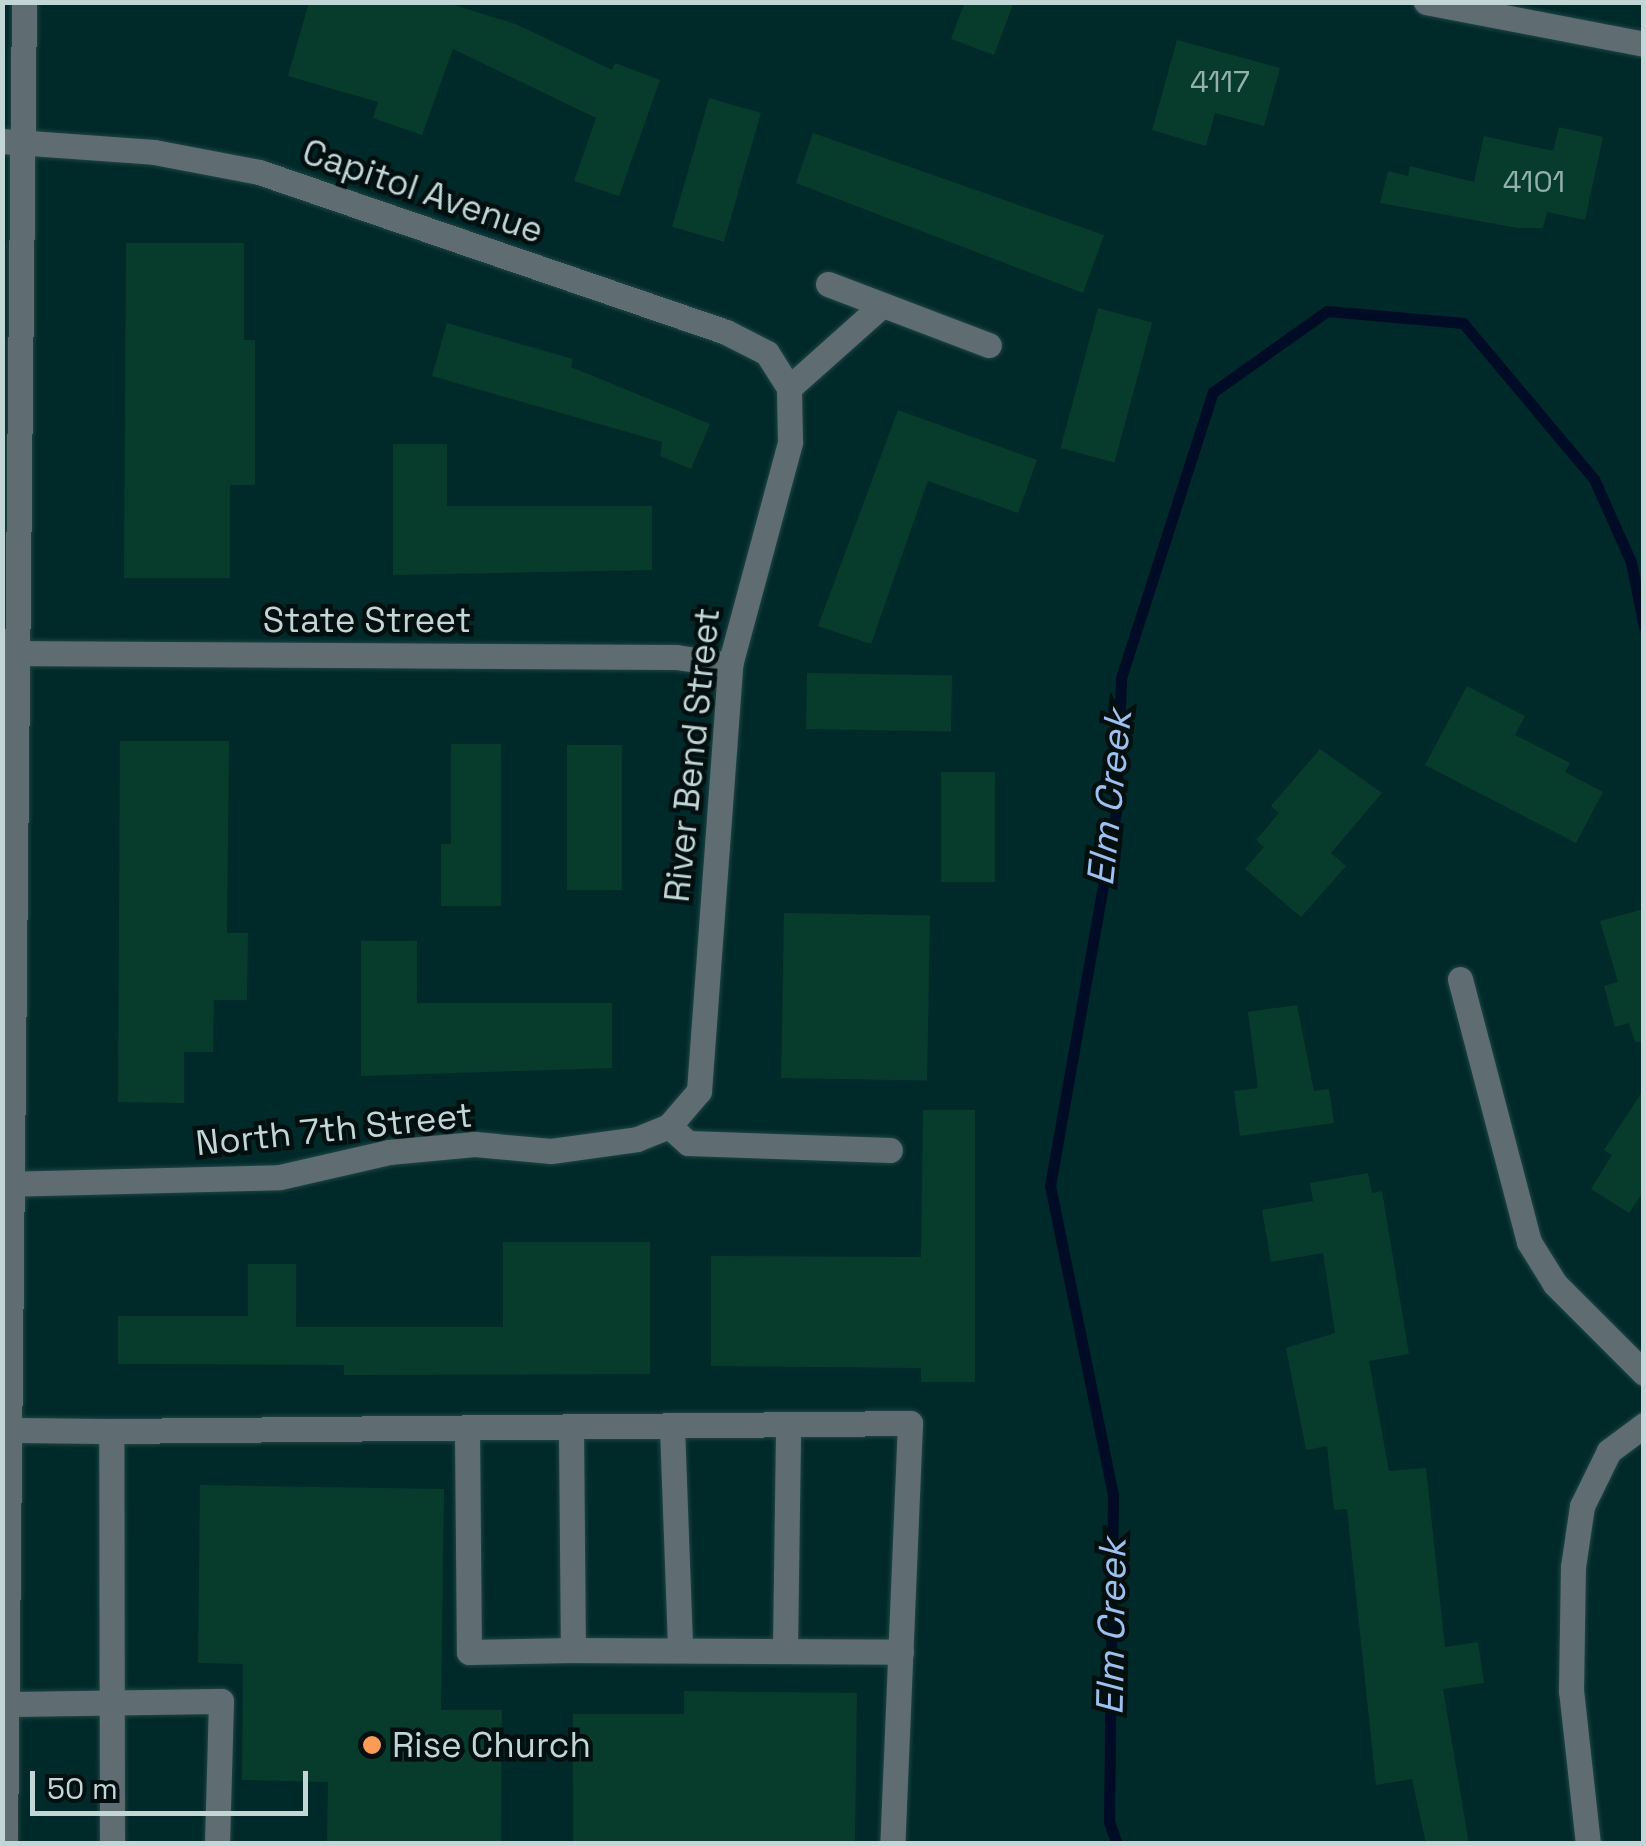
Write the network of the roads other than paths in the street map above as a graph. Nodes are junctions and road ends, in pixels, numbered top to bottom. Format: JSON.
{"nodes":[{"id":1,"x":24,"y":2,"type":"edge"},
{"id":2,"x":1426,"y":2,"type":"edge"},
{"id":3,"x":1456,"y":6,"type":"edge"},
{"id":4,"x":1644,"y":44,"type":"edge"},
{"id":5,"x":13,"y":141,"type":"edge"},
{"id":6,"x":828,"y":284,"type":"dead end"},
{"id":7,"x":880,"y":306,"type":"junction"},
{"id":8,"x":989,"y":344,"type":"dead end"},
{"id":9,"x":789,"y":388,"type":"junction"},
{"id":10,"x":11,"y":404,"type":"edge"},
{"id":11,"x":10,"y":653,"type":"edge"},
{"id":12,"x":730,"y":665,"type":"junction"},
{"id":13,"x":8,"y":916,"type":"edge"},
{"id":14,"x":1460,"y":979,"type":"dead end"},
{"id":15,"x":669,"y":1126,"type":"junction"},
{"id":16,"x":890,"y":1150,"type":"dead end"},
{"id":17,"x":7,"y":1184,"type":"edge"},
{"id":18,"x":1644,"y":1374,"type":"edge"},
{"id":19,"x":1644,"y":1425,"type":"edge"},
{"id":20,"x":788,"y":1426,"type":"junction"},
{"id":21,"x":672,"y":1428,"type":"junction"},
{"id":22,"x":571,"y":1429,"type":"junction"},
{"id":23,"x":9,"y":1430,"type":"junction"},
{"id":24,"x":467,"y":1430,"type":"junction"},
{"id":25,"x":111,"y":1431,"type":"junction"},
{"id":26,"x":574,"y":1650,"type":"junction"},
{"id":27,"x":680,"y":1650,"type":"junction"},
{"id":28,"x":784,"y":1650,"type":"junction"},
{"id":29,"x":901,"y":1652,"type":"junction"},
{"id":30,"x":114,"y":1701,"type":"junction"},
{"id":31,"x":6,"y":1704,"type":"junction"},
{"id":32,"x":6,"y":1844,"type":"edge"},
{"id":33,"x":112,"y":1844,"type":"edge"},
{"id":34,"x":217,"y":1844,"type":"edge"},
{"id":35,"x":892,"y":1844,"type":"edge"},
{"id":36,"x":1588,"y":1844,"type":"edge"}],
"edges":[{"from":1,"to":5,"type":"street"},
{"from":2,"to":3,"type":"street"},
{"from":3,"to":4,"type":"street"},
{"from":5,"to":9,"type":"street","name":"Capitol Avenue"},
{"from":5,"to":10,"type":"street"},
{"from":6,"to":7,"type":"street"},
{"from":7,"to":8,"type":"street"},
{"from":7,"to":9,"type":"street"},
{"from":9,"to":12,"type":"street","name":"River Bend Street"},
{"from":10,"to":11,"type":"street"},
{"from":11,"to":12,"type":"street","name":"State Street"},
{"from":11,"to":13,"type":"street"},
{"from":12,"to":15,"type":"street","name":"River Bend Street"},
{"from":13,"to":17,"type":"street"},
{"from":14,"to":18,"type":"street"},
{"from":15,"to":16,"type":"street"},
{"from":15,"to":17,"type":"street","name":"North 7th Street"},
{"from":17,"to":23,"type":"street"},
{"from":19,"to":36,"type":"street"},
{"from":20,"to":21,"type":"street"},
{"from":20,"to":28,"type":"street"},
{"from":20,"to":29,"type":"street"},
{"from":21,"to":22,"type":"street"},
{"from":21,"to":27,"type":"street"},
{"from":22,"to":24,"type":"street"},
{"from":22,"to":26,"type":"street"},
{"from":23,"to":25,"type":"street"},
{"from":23,"to":31,"type":"street"},
{"from":24,"to":25,"type":"street"},
{"from":24,"to":26,"type":"street"},
{"from":25,"to":30,"type":"street"},
{"from":26,"to":27,"type":"street"},
{"from":27,"to":28,"type":"street"},
{"from":28,"to":29,"type":"street"},
{"from":29,"to":35,"type":"street"},
{"from":30,"to":31,"type":"street"},
{"from":30,"to":33,"type":"street"},
{"from":30,"to":34,"type":"street"},
{"from":31,"to":32,"type":"street"}]}
